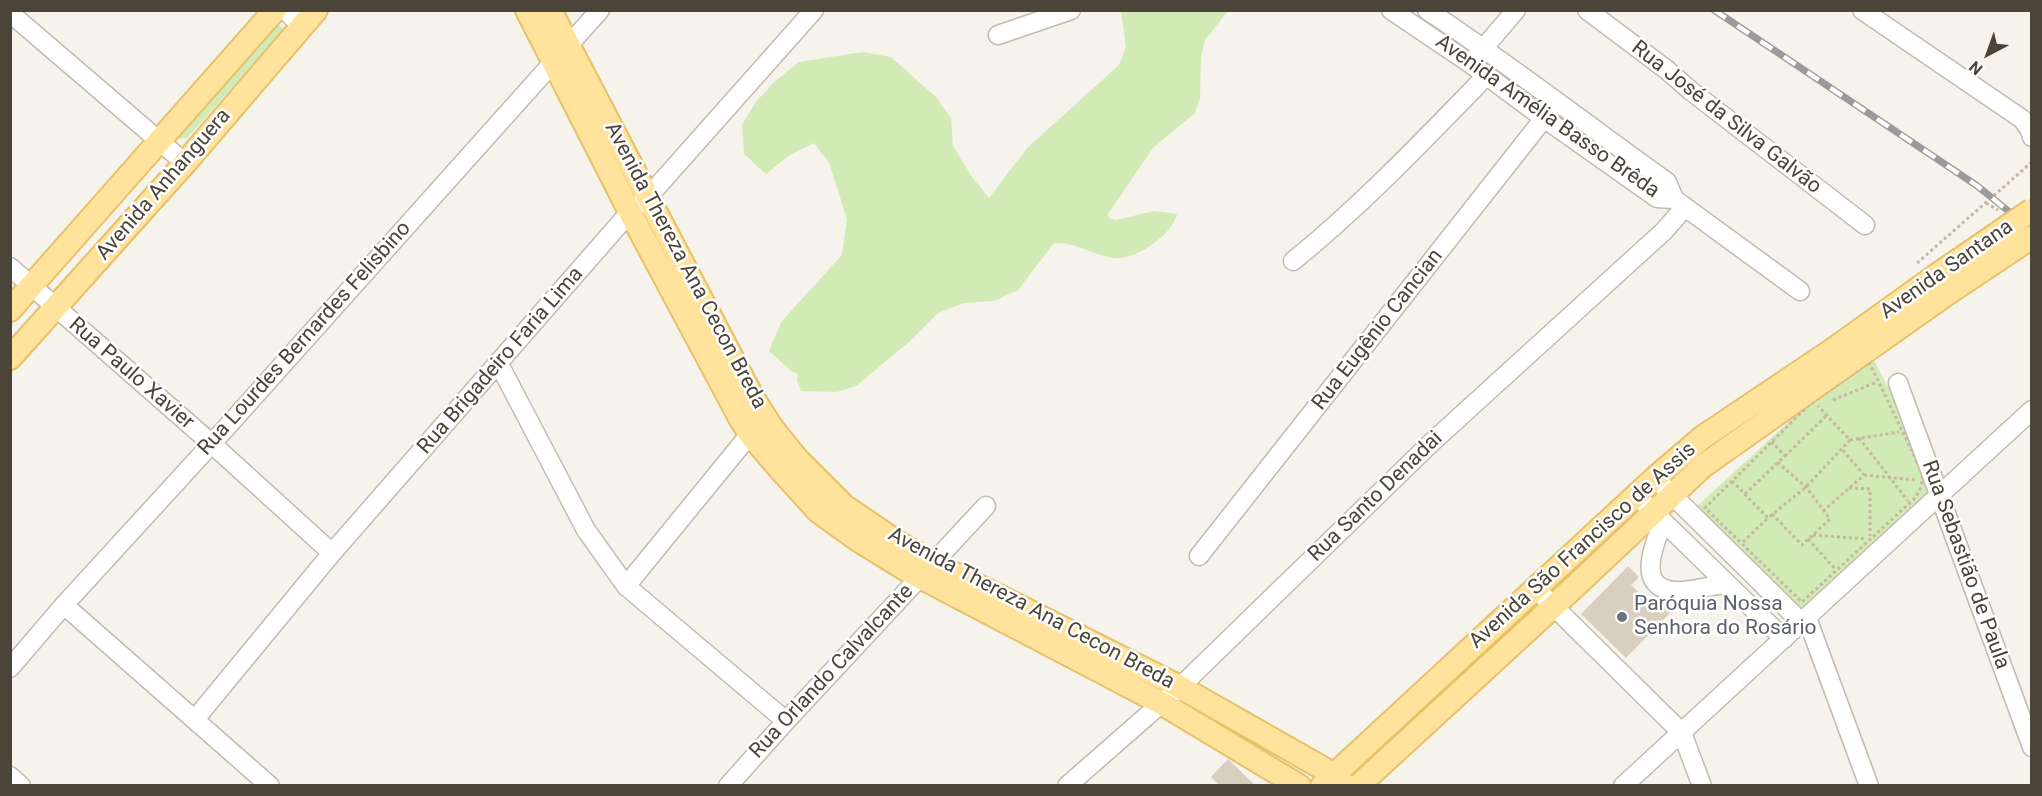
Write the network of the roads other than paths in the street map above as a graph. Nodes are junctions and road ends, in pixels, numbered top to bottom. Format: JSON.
{"nodes":[{"id":1,"x":275,"y":10,"type":"edge"},
{"id":2,"x":285,"y":10,"type":"edge"},
{"id":3,"x":526,"y":10,"type":"edge"},
{"id":4,"x":550,"y":10,"type":"edge"},
{"id":5,"x":600,"y":10,"type":"edge"},
{"id":6,"x":814,"y":10,"type":"edge"},
{"id":7,"x":1071,"y":10,"type":"edge"},
{"id":8,"x":1391,"y":10,"type":"edge"},
{"id":9,"x":1427,"y":10,"type":"edge"},
{"id":10,"x":1516,"y":10,"type":"edge"},
{"id":11,"x":1587,"y":10,"type":"edge"},
{"id":12,"x":1862,"y":10,"type":"edge"},
{"id":13,"x":10,"y":13,"type":"edge"},
{"id":14,"x":309,"y":19,"type":"edge"},
{"id":15,"x":998,"y":35,"type":"dead end"},
{"id":16,"x":1483,"y":47,"type":"junction"},
{"id":17,"x":561,"y":53,"type":"junction"},
{"id":18,"x":1471,"y":64,"type":"junction"},
{"id":19,"x":1486,"y":75,"type":"junction"},
{"id":20,"x":1556,"y":103,"type":"junction"},
{"id":21,"x":1545,"y":119,"type":"junction"},
{"id":22,"x":2031,"y":137,"type":"edge"},
{"id":23,"x":159,"y":141,"type":"junction"},
{"id":24,"x":185,"y":163,"type":"junction"},
{"id":25,"x":648,"y":197,"type":"junction"},
{"id":26,"x":1679,"y":203,"type":"junction"},
{"id":27,"x":2031,"y":210,"type":"edge"},
{"id":28,"x":630,"y":212,"type":"junction"},
{"id":29,"x":1865,"y":225,"type":"dead end"},
{"id":30,"x":2031,"y":237,"type":"edge"},
{"id":31,"x":1293,"y":261,"type":"dead end"},
{"id":32,"x":10,"y":267,"type":"edge"},
{"id":33,"x":1944,"y":283,"type":"junction"},
{"id":34,"x":32,"y":286,"type":"junction"},
{"id":35,"x":1800,"y":291,"type":"dead end"},
{"id":36,"x":56,"y":307,"type":"junction"},
{"id":37,"x":10,"y":310,"type":"edge"},
{"id":38,"x":1872,"y":335,"type":"junction"},
{"id":39,"x":10,"y":358,"type":"edge"},
{"id":40,"x":499,"y":364,"type":"junction"},
{"id":41,"x":1898,"y":383,"type":"dead end"},
{"id":42,"x":2031,"y":410,"type":"edge"},
{"id":43,"x":750,"y":434,"type":"junction"},
{"id":44,"x":212,"y":444,"type":"junction"},
{"id":45,"x":1655,"y":478,"type":"junction"},
{"id":46,"x":1672,"y":494,"type":"junction"},
{"id":47,"x":1636,"y":495,"type":"junction"},
{"id":48,"x":1939,"y":495,"type":"junction"},
{"id":49,"x":986,"y":506,"type":"dead end"},
{"id":50,"x":1658,"y":517,"type":"junction"},
{"id":51,"x":332,"y":553,"type":"junction"},
{"id":52,"x":1198,"y":556,"type":"dead end"},
{"id":53,"x":926,"y":570,"type":"junction"},
{"id":54,"x":1727,"y":584,"type":"junction"},
{"id":55,"x":626,"y":586,"type":"junction"},
{"id":56,"x":1535,"y":588,"type":"junction"},
{"id":57,"x":64,"y":605,"type":"junction"},
{"id":58,"x":1555,"y":606,"type":"junction"},
{"id":59,"x":1804,"y":620,"type":"junction"},
{"id":60,"x":1784,"y":639,"type":"junction"},
{"id":61,"x":10,"y":668,"type":"edge"},
{"id":62,"x":1180,"y":687,"type":"junction"},
{"id":63,"x":1163,"y":704,"type":"junction"},
{"id":64,"x":196,"y":718,"type":"junction"},
{"id":65,"x":786,"y":721,"type":"junction"},
{"id":66,"x":1682,"y":733,"type":"junction"},
{"id":67,"x":2031,"y":747,"type":"edge"},
{"id":68,"x":10,"y":776,"type":"edge"},
{"id":69,"x":1334,"y":782,"type":"edge"},
{"id":70,"x":21,"y":786,"type":"edge"},
{"id":71,"x":270,"y":786,"type":"edge"},
{"id":72,"x":728,"y":786,"type":"edge"},
{"id":73,"x":1067,"y":786,"type":"edge"},
{"id":74,"x":1299,"y":786,"type":"edge"},
{"id":75,"x":1358,"y":786,"type":"edge"},
{"id":76,"x":1623,"y":786,"type":"edge"},
{"id":77,"x":1702,"y":786,"type":"edge"},
{"id":78,"x":1869,"y":786,"type":"edge"}],
"edges":[{"from":1,"to":23,"type":"main road","name":"Avenida Anhanguera"},
{"from":2,"to":14,"type":"street"},
{"from":3,"to":17,"type":"main road","name":"Avenida Thereza Ana Cecon Breda"},
{"from":4,"to":17,"type":"main road","name":"Avenida Thereza Ana Cecon Breda"},
{"from":5,"to":17,"type":"street","name":"Rua Lourdes Bernardes Felisbino"},
{"from":6,"to":25,"type":"street","name":"Rua Brigadeiro Faria Lima"},
{"from":7,"to":15,"type":"street"},
{"from":8,"to":18,"type":"street","name":"Avenida Amélia Basso Brêda"},
{"from":9,"to":16,"type":"street","name":"Avenida Amélia Basso Brêda"},
{"from":10,"to":16,"type":"street"},
{"from":11,"to":29,"type":"street","name":"Rua José da Silva Galvão"},
{"from":12,"to":22,"type":"street"},
{"from":13,"to":23,"type":"street"},
{"from":14,"to":24,"type":"main road","name":"Avenida Anhanguera"},
{"from":16,"to":18,"type":"street"},
{"from":16,"to":20,"type":"street","name":"Avenida Amélia Basso Brêda"},
{"from":17,"to":25,"type":"main road","name":"Avenida Thereza Ana Cecon Breda"},
{"from":17,"to":28,"type":"main road","name":"Avenida Thereza Ana Cecon Breda"},
{"from":17,"to":44,"type":"street","name":"Rua Lourdes Bernardes Felisbino"},
{"from":18,"to":19,"type":"street","name":"Avenida Amélia Basso Brêda"},
{"from":19,"to":21,"type":"street","name":"Avenida Amélia Basso Brêda"},
{"from":19,"to":31,"type":"street"},
{"from":20,"to":21,"type":"street","name":"Rua Eugênio Cancian"},
{"from":20,"to":26,"type":"street","name":"Avenida Amélia Basso Brêda"},
{"from":21,"to":26,"type":"street","name":"Avenida Amélia Basso Brêda"},
{"from":21,"to":52,"type":"street","name":"Rua Eugênio Cancian"},
{"from":23,"to":24,"type":"street"},
{"from":23,"to":34,"type":"main road","name":"Avenida Anhanguera"},
{"from":24,"to":36,"type":"main road","name":"Avenida Anhanguera"},
{"from":25,"to":28,"type":"street","name":"Rua Brigadeiro Faria Lima"},
{"from":25,"to":53,"type":"main road","name":"Avenida Thereza Ana Cecon Breda"},
{"from":26,"to":35,"type":"street","name":"Avenida Amélia Basso Brêda"},
{"from":26,"to":62,"type":"street","name":"Rua Santo Denadai"},
{"from":27,"to":33,"type":"main road","name":"Avenida Santana","bridge":true},
{"from":28,"to":40,"type":"street","name":"Rua Brigadeiro Faria Lima"},
{"from":28,"to":43,"type":"main road","name":"Avenida Thereza Ana Cecon Breda"},
{"from":30,"to":33,"type":"main road","name":"Avenida Santana","bridge":true},
{"from":32,"to":34,"type":"street","name":"Rua Paulo Xavier"},
{"from":33,"to":38,"type":"main road","name":"Avenida Santana"},
{"from":34,"to":36,"type":"street","name":"Rua Paulo Xavier"},
{"from":34,"to":37,"type":"main road","name":"Avenida Anhanguera"},
{"from":36,"to":39,"type":"main road","name":"Avenida Anhanguera"},
{"from":36,"to":44,"type":"street","name":"Rua Paulo Xavier"},
{"from":38,"to":45,"type":"main road","name":"Avenida São Francisco de Assis"},
{"from":38,"to":46,"type":"main road","name":"Avenida São Francisco de Assis"},
{"from":40,"to":51,"type":"street","name":"Rua Brigadeiro Faria Lima"},
{"from":40,"to":55,"type":"street"},
{"from":41,"to":48,"type":"street","name":"Rua Sebastião de Paula"},
{"from":42,"to":48,"type":"street"},
{"from":43,"to":53,"type":"main road","name":"Avenida Thereza Ana Cecon Breda"},
{"from":43,"to":55,"type":"street"},
{"from":44,"to":51,"type":"street","name":"Rua Paulo Xavier"},
{"from":44,"to":57,"type":"street","name":"Rua Lourdes Bernardes Felisbino"},
{"from":45,"to":46,"type":"street"},
{"from":45,"to":47,"type":"main road","name":"Avenida São Francisco de Assis"},
{"from":46,"to":50,"type":"main road","name":"Avenida São Francisco de Assis"},
{"from":46,"to":59,"type":"street"},
{"from":47,"to":50,"type":"street"},
{"from":47,"to":56,"type":"main road","name":"Avenida São Francisco de Assis"},
{"from":48,"to":59,"type":"street"},
{"from":48,"to":67,"type":"street","name":"Rua Sebastião de Paula"},
{"from":49,"to":53,"type":"street","name":"Rua Orlando Calvalcante"},
{"from":50,"to":54,"type":"street"},
{"from":50,"to":54,"type":"street"},
{"from":50,"to":58,"type":"main road","name":"Avenida São Francisco de Assis"},
{"from":51,"to":64,"type":"street","name":"Rua Brigadeiro Faria Lima"},
{"from":53,"to":62,"type":"main road","name":"Avenida Thereza Ana Cecon Breda"},
{"from":53,"to":63,"type":"main road","name":"Avenida Thereza Ana Cecon Breda"},
{"from":53,"to":65,"type":"street","name":"Rua Orlando Calvalcante"},
{"from":54,"to":60,"type":"street"},
{"from":55,"to":65,"type":"street"},
{"from":56,"to":58,"type":"street"},
{"from":56,"to":69,"type":"main road","name":"Avenida São Francisco de Assis"},
{"from":57,"to":61,"type":"street","name":"Rua Lourdes Bernardes Felisbino"},
{"from":57,"to":64,"type":"street"},
{"from":58,"to":66,"type":"street"},
{"from":58,"to":75,"type":"main road","name":"Avenida São Francisco de Assis"},
{"from":59,"to":60,"type":"street"},
{"from":59,"to":78,"type":"street"},
{"from":60,"to":66,"type":"street"},
{"from":62,"to":63,"type":"street","name":"Rua Santo Denadai"},
{"from":62,"to":69,"type":"main road","name":"Avenida Thereza Ana Cecon Breda"},
{"from":63,"to":73,"type":"street","name":"Rua Santo Denadai"},
{"from":63,"to":74,"type":"main road","name":"Avenida Thereza Ana Cecon Breda"},
{"from":64,"to":71,"type":"street"},
{"from":65,"to":72,"type":"street","name":"Rua Orlando Calvalcante"},
{"from":66,"to":76,"type":"street"},
{"from":66,"to":77,"type":"street"},
{"from":68,"to":70,"type":"street"}]}
